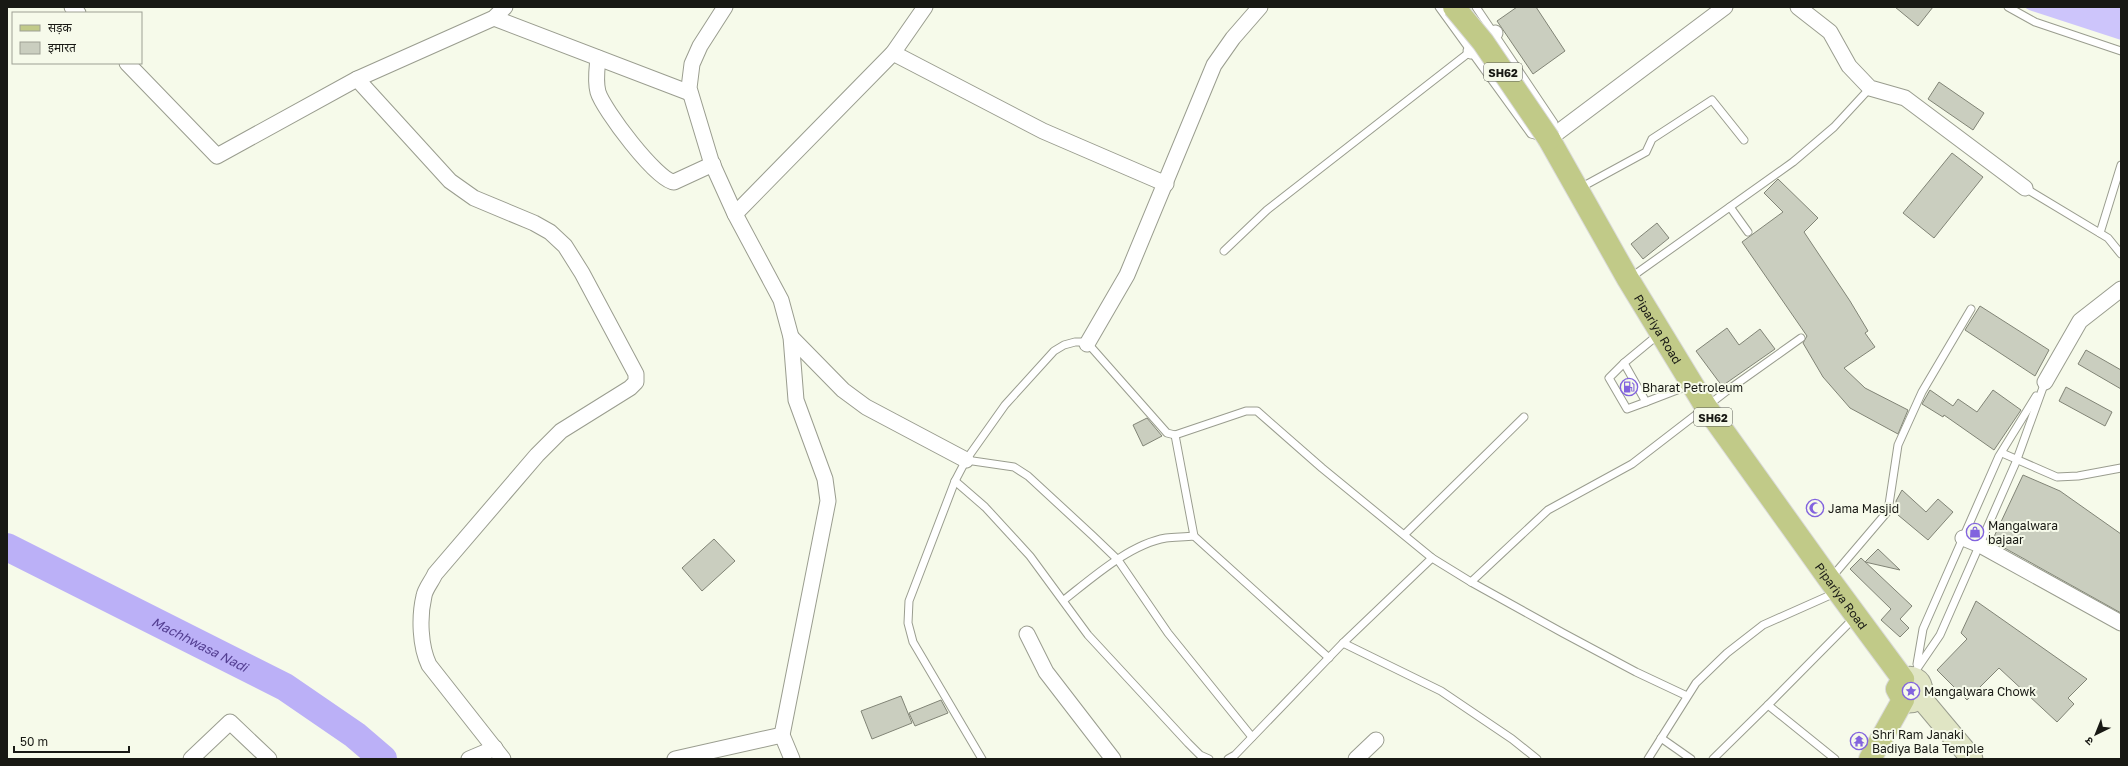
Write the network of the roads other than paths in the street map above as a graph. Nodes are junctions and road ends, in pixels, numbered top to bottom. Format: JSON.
{"nodes":[{"id":1,"x":504,"y":7,"type":"edge"},
{"id":2,"x":725,"y":7,"type":"edge"},
{"id":3,"x":925,"y":7,"type":"edge"},
{"id":4,"x":1260,"y":7,"type":"edge"},
{"id":5,"x":1439,"y":7,"type":"edge"},
{"id":6,"x":1454,"y":7,"type":"edge"},
{"id":7,"x":1476,"y":7,"type":"edge"},
{"id":8,"x":1724,"y":7,"type":"edge"},
{"id":9,"x":1798,"y":7,"type":"edge"},
{"id":10,"x":2008,"y":7,"type":"edge"},
{"id":11,"x":494,"y":18,"type":"junction"},
{"id":12,"x":1495,"y":33,"type":"junction"},
{"id":13,"x":1471,"y":51,"type":"junction"},
{"id":14,"x":2121,"y":51,"type":"edge"},
{"id":15,"x":893,"y":53,"type":"junction"},
{"id":16,"x":598,"y":58,"type":"junction"},
{"id":17,"x":128,"y":64,"type":"edge"},
{"id":18,"x":357,"y":79,"type":"junction"},
{"id":19,"x":1870,"y":88,"type":"junction"},
{"id":20,"x":690,"y":93,"type":"junction"},
{"id":21,"x":1549,"y":139,"type":"junction"},
{"id":22,"x":1744,"y":140,"type":"dead end"},
{"id":23,"x":712,"y":164,"type":"junction"},
{"id":24,"x":2121,"y":165,"type":"edge"},
{"id":25,"x":1166,"y":184,"type":"junction"},
{"id":26,"x":2025,"y":188,"type":"joint"},
{"id":27,"x":1578,"y":190,"type":"junction"},
{"id":28,"x":1730,"y":207,"type":"junction"},
{"id":29,"x":735,"y":214,"type":"junction"},
{"id":30,"x":1748,"y":232,"type":"dead end"},
{"id":31,"x":2100,"y":233,"type":"junction"},
{"id":32,"x":1224,"y":251,"type":"dead end"},
{"id":33,"x":2121,"y":254,"type":"edge"},
{"id":34,"x":1628,"y":279,"type":"junction"},
{"id":35,"x":2121,"y":289,"type":"edge"},
{"id":36,"x":1971,"y":309,"type":"dead end"},
{"id":37,"x":1661,"y":333,"type":"junction"},
{"id":38,"x":791,"y":337,"type":"junction"},
{"id":39,"x":1801,"y":338,"type":"dead end"},
{"id":40,"x":1087,"y":344,"type":"junction"},
{"id":41,"x":1624,"y":363,"type":"junction"},
{"id":42,"x":2044,"y":382,"type":"junction"},
{"id":43,"x":1692,"y":384,"type":"junction"},
{"id":44,"x":1646,"y":402,"type":"junction"},
{"id":45,"x":1706,"y":407,"type":"junction"},
{"id":46,"x":1524,"y":417,"type":"dead end"},
{"id":47,"x":1175,"y":435,"type":"junction"},
{"id":48,"x":2002,"y":453,"type":"junction"},
{"id":49,"x":2017,"y":459,"type":"junction"},
{"id":50,"x":966,"y":460,"type":"junction"},
{"id":51,"x":2121,"y":468,"type":"edge"},
{"id":52,"x":955,"y":481,"type":"junction"},
{"id":53,"x":1405,"y":534,"type":"junction"},
{"id":54,"x":1194,"y":536,"type":"junction"},
{"id":55,"x":1963,"y":538,"type":"junction"},
{"id":56,"x":1980,"y":544,"type":"junction"},
{"id":57,"x":1432,"y":558,"type":"junction"},
{"id":58,"x":1118,"y":560,"type":"junction"},
{"id":59,"x":1471,"y":582,"type":"junction"},
{"id":60,"x":1834,"y":586,"type":"junction"},
{"id":61,"x":1064,"y":600,"type":"junction"},
{"id":62,"x":1856,"y":616,"type":"junction"},
{"id":63,"x":2121,"y":624,"type":"edge"},
{"id":64,"x":1027,"y":634,"type":"dead end"},
{"id":65,"x":1343,"y":643,"type":"junction"},
{"id":66,"x":1329,"y":658,"type":"junction"},
{"id":67,"x":1910,"y":674,"type":"junction"},
{"id":68,"x":1687,"y":696,"type":"junction"},
{"id":69,"x":1911,"y":699,"type":"junction"},
{"id":70,"x":1768,"y":705,"type":"junction"},
{"id":71,"x":782,"y":735,"type":"junction"},
{"id":72,"x":1252,"y":737,"type":"junction"},
{"id":73,"x":1661,"y":738,"type":"junction"},
{"id":74,"x":1376,"y":740,"type":"dead end"},
{"id":75,"x":499,"y":754,"type":"edge"},
{"id":76,"x":1969,"y":756,"type":"edge"},
{"id":77,"x":1872,"y":758,"type":"edge"},
{"id":78,"x":191,"y":759,"type":"edge"},
{"id":79,"x":269,"y":759,"type":"edge"},
{"id":80,"x":469,"y":759,"type":"edge"},
{"id":81,"x":676,"y":759,"type":"edge"},
{"id":82,"x":792,"y":759,"type":"edge"},
{"id":83,"x":982,"y":759,"type":"edge"},
{"id":84,"x":1113,"y":759,"type":"edge"},
{"id":85,"x":1209,"y":759,"type":"edge"},
{"id":86,"x":1228,"y":759,"type":"edge"},
{"id":87,"x":1356,"y":759,"type":"edge"},
{"id":88,"x":1537,"y":759,"type":"edge"},
{"id":89,"x":1648,"y":759,"type":"edge"},
{"id":90,"x":1691,"y":759,"type":"edge"},
{"id":91,"x":1713,"y":759,"type":"edge"},
{"id":92,"x":1834,"y":759,"type":"edge"}],
"edges":[{"from":1,"to":11,"type":"street"},
{"from":2,"to":20,"type":"street"},
{"from":3,"to":15,"type":"street"},
{"from":4,"to":25,"type":"street"},
{"from":5,"to":13,"type":"lane"},
{"from":6,"to":21,"type":"main road","name":"Pipariya Road","number":"SH62","bridge":true},
{"from":7,"to":12,"type":"lane"},
{"from":8,"to":21,"type":"street"},
{"from":9,"to":19,"type":"street"},
{"from":10,"to":14,"type":"lane"},
{"from":11,"to":16,"type":"street"},
{"from":11,"to":18,"type":"street"},
{"from":12,"to":13,"type":"street"},
{"from":12,"to":21,"type":"lane"},
{"from":13,"to":21,"type":"lane"},
{"from":13,"to":32,"type":"lane"},
{"from":15,"to":25,"type":"street"},
{"from":15,"to":29,"type":"street"},
{"from":16,"to":20,"type":"street"},
{"from":16,"to":23,"type":"street"},
{"from":17,"to":18,"type":"street"},
{"from":18,"to":75,"type":"street"},
{"from":19,"to":26,"type":"street"},
{"from":19,"to":28,"type":"lane"},
{"from":20,"to":23,"type":"street"},
{"from":21,"to":27,"type":"main road","name":"Pipariya Road","number":"SH62"},
{"from":22,"to":27,"type":"lane"},
{"from":23,"to":29,"type":"street"},
{"from":24,"to":31,"type":"lane"},
{"from":25,"to":40,"type":"street"},
{"from":26,"to":31,"type":"lane"},
{"from":27,"to":34,"type":"main road","name":"Pipariya Road","number":"SH62"},
{"from":28,"to":30,"type":"lane"},
{"from":28,"to":34,"type":"lane"},
{"from":29,"to":38,"type":"street"},
{"from":31,"to":33,"type":"lane"},
{"from":34,"to":37,"type":"main road","name":"Pipariya Road","number":"SH62"},
{"from":35,"to":42,"type":"street"},
{"from":36,"to":60,"type":"lane"},
{"from":37,"to":41,"type":"lane"},
{"from":37,"to":43,"type":"main road","name":"Pipariya Road","number":"SH62"},
{"from":38,"to":50,"type":"street"},
{"from":38,"to":71,"type":"street"},
{"from":39,"to":45,"type":"lane"},
{"from":40,"to":47,"type":"lane"},
{"from":40,"to":50,"type":"lane"},
{"from":41,"to":44,"type":"lane"},
{"from":41,"to":44,"type":"lane"},
{"from":42,"to":48,"type":"lane"},
{"from":42,"to":49,"type":"lane"},
{"from":43,"to":44,"type":"lane"},
{"from":43,"to":45,"type":"main road","name":"Pipariya Road","number":"SH62"},
{"from":45,"to":59,"type":"lane"},
{"from":45,"to":60,"type":"main road","name":"Pipariya Road","number":"SH62"},
{"from":46,"to":53,"type":"lane"},
{"from":47,"to":53,"type":"lane"},
{"from":47,"to":54,"type":"lane"},
{"from":48,"to":49,"type":"lane"},
{"from":48,"to":55,"type":"lane"},
{"from":49,"to":51,"type":"lane"},
{"from":49,"to":56,"type":"lane"},
{"from":50,"to":52,"type":"lane"},
{"from":50,"to":58,"type":"lane"},
{"from":52,"to":61,"type":"lane"},
{"from":52,"to":83,"type":"lane"},
{"from":53,"to":57,"type":"lane"},
{"from":54,"to":58,"type":"lane"},
{"from":54,"to":66,"type":"lane"},
{"from":55,"to":56,"type":"street"},
{"from":55,"to":67,"type":"lane"},
{"from":56,"to":63,"type":"street"},
{"from":56,"to":67,"type":"lane"},
{"from":57,"to":59,"type":"lane"},
{"from":57,"to":65,"type":"lane"},
{"from":58,"to":61,"type":"lane"},
{"from":58,"to":72,"type":"lane"},
{"from":59,"to":68,"type":"lane"},
{"from":60,"to":62,"type":"main road","name":"Pipariya Road","number":"SH62"},
{"from":60,"to":68,"type":"lane"},
{"from":61,"to":85,"type":"lane"},
{"from":62,"to":67,"type":"main road","name":"Pipariya Road","number":"SH62"},
{"from":62,"to":70,"type":"lane"},
{"from":64,"to":84,"type":"street"},
{"from":65,"to":66,"type":"lane"},
{"from":65,"to":88,"type":"lane"},
{"from":66,"to":72,"type":"lane"},
{"from":67,"to":69,"type":"main road"},
{"from":68,"to":73,"type":"lane"},
{"from":69,"to":76,"type":"main road"},
{"from":69,"to":77,"type":"main road"},
{"from":70,"to":91,"type":"lane"},
{"from":70,"to":92,"type":"lane"},
{"from":71,"to":81,"type":"street"},
{"from":71,"to":82,"type":"street"},
{"from":72,"to":86,"type":"lane"},
{"from":73,"to":89,"type":"lane"},
{"from":73,"to":90,"type":"lane"},
{"from":74,"to":87,"type":"street"},
{"from":75,"to":80,"type":"street"},
{"from":78,"to":79,"type":"street"}]}
